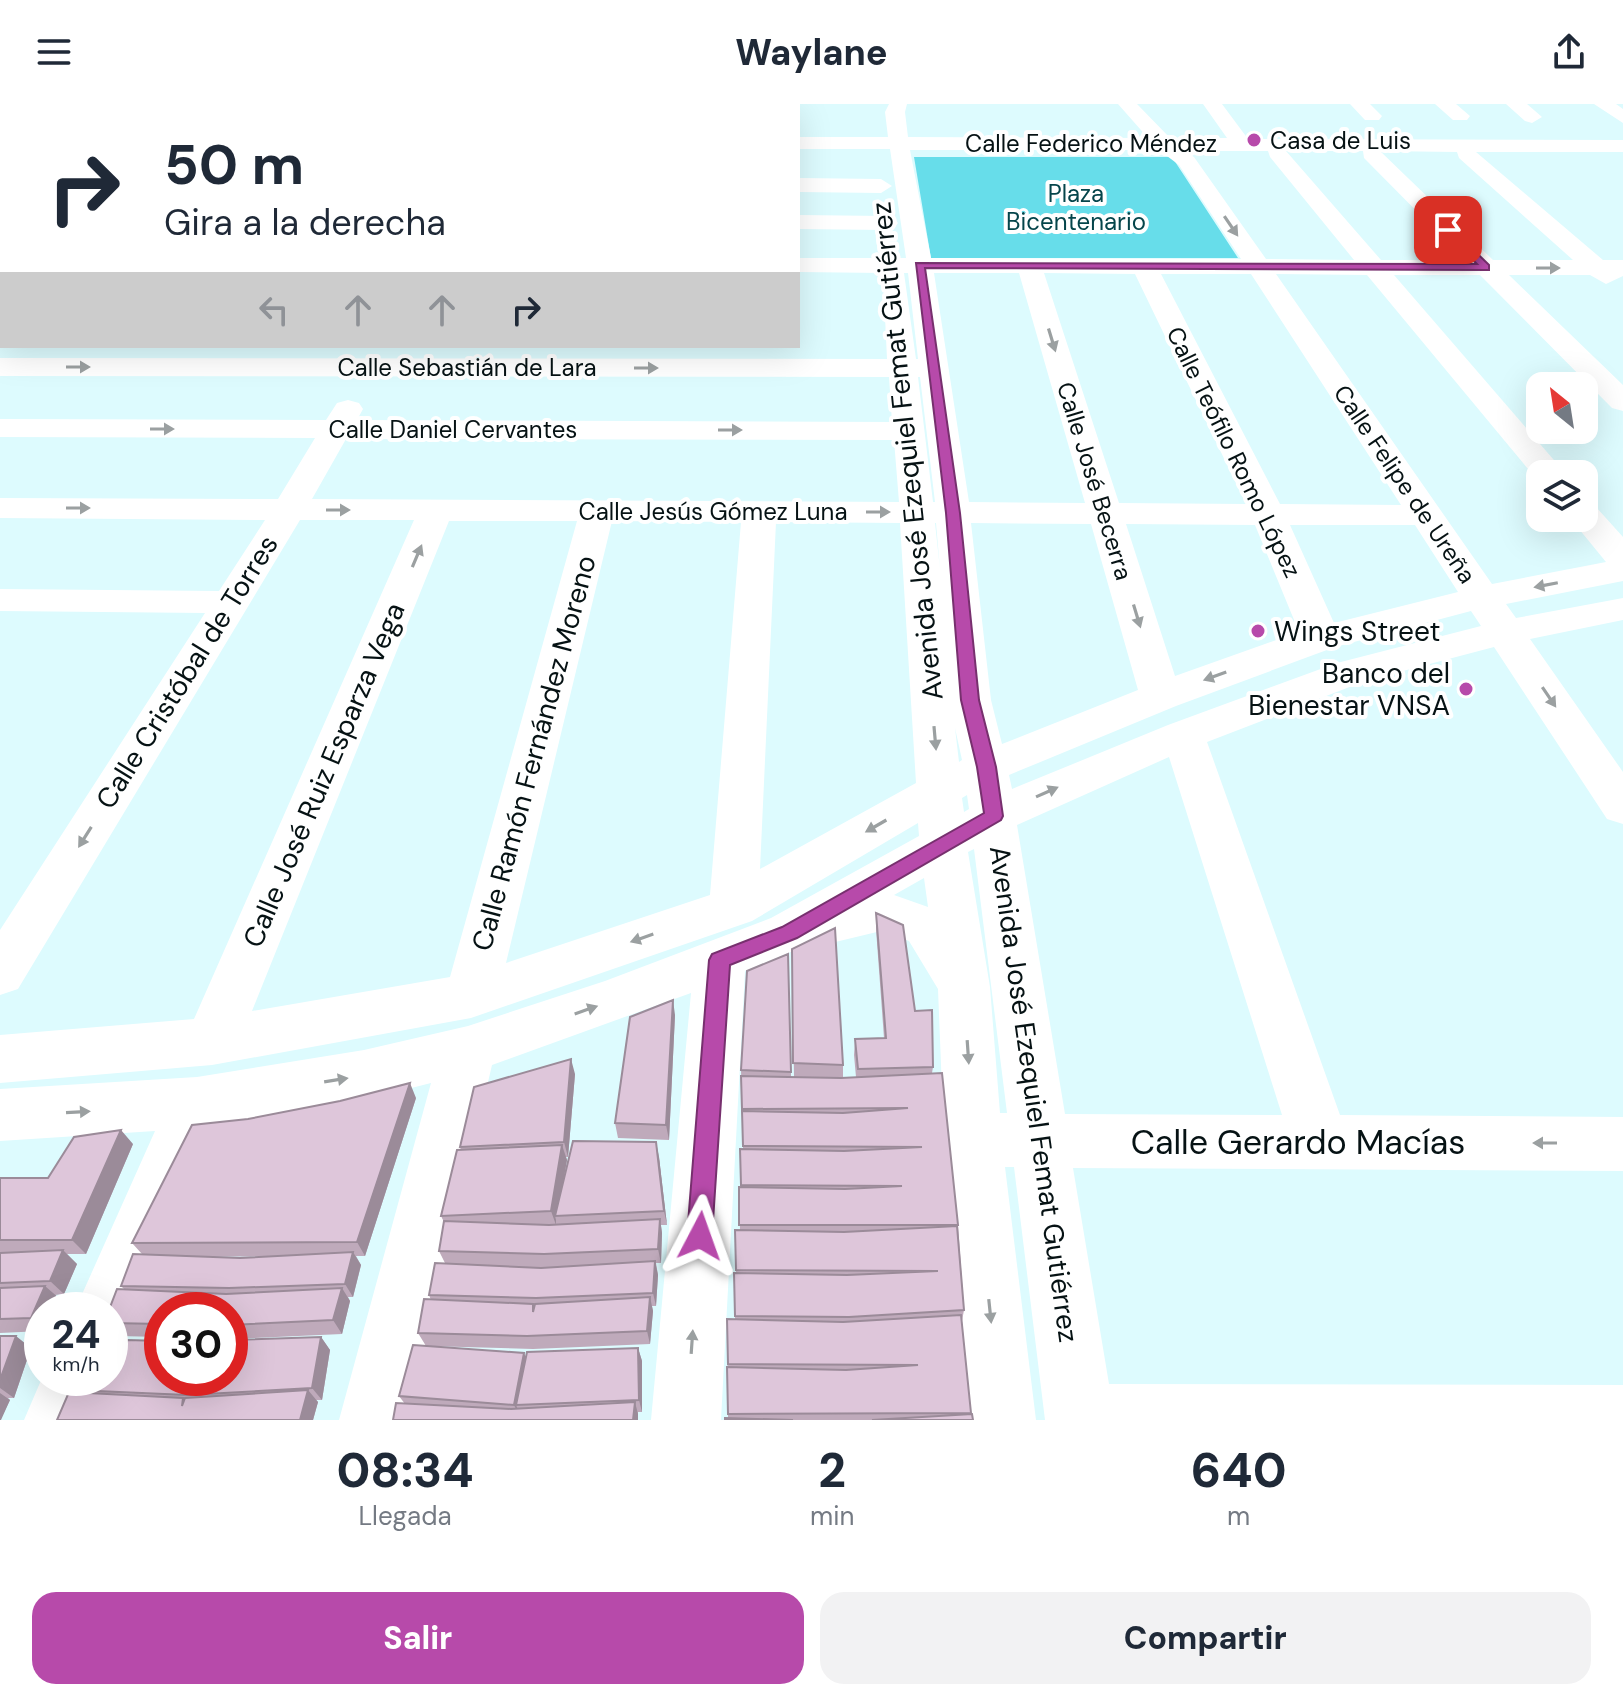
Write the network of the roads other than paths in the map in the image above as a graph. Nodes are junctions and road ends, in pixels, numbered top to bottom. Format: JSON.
{"nodes":[{"id":1,"x":1127,"y":104,"type":"edge"},
{"id":2,"x":1154,"y":104,"type":"edge"},
{"id":3,"x":1216,"y":110,"type":"edge"},
{"id":4,"x":1598,"y":110,"type":"edge"},
{"id":5,"x":1373,"y":112,"type":"edge"},
{"id":6,"x":1445,"y":112,"type":"edge"},
{"id":7,"x":1251,"y":116,"type":"dead end"},
{"id":8,"x":1342,"y":116,"type":"dead end"},
{"id":9,"x":1499,"y":116,"type":"edge"},
{"id":10,"x":1540,"y":117,"type":"dead end"},
{"id":11,"x":1623,"y":117,"type":"edge"},
{"id":12,"x":1241,"y":143,"type":"junction"},
{"id":13,"x":800,"y":144,"type":"edge"},
{"id":14,"x":1623,"y":146,"type":"edge"},
{"id":15,"x":1179,"y":150,"type":"junction"},
{"id":16,"x":1541,"y":150,"type":"junction"},
{"id":17,"x":800,"y":153,"type":"edge"},
{"id":18,"x":1277,"y":153,"type":"junction"},
{"id":19,"x":1371,"y":154,"type":"junction"},
{"id":20,"x":1466,"y":154,"type":"junction"},
{"id":21,"x":1623,"y":155,"type":"edge"},
{"id":22,"x":891,"y":174,"type":"edge"},
{"id":23,"x":800,"y":185,"type":"edge"},
{"id":24,"x":800,"y":221,"type":"edge"},
{"id":25,"x":800,"y":263,"type":"edge"},
{"id":26,"x":1029,"y":266,"type":"junction"},
{"id":27,"x":1144,"y":266,"type":"junction"},
{"id":28,"x":1259,"y":266,"type":"junction"},
{"id":29,"x":1373,"y":267,"type":"junction"},
{"id":30,"x":1486,"y":267,"type":"junction"},
{"id":31,"x":1597,"y":268,"type":"junction"},
{"id":32,"x":1623,"y":268,"type":"edge"},
{"id":33,"x":1623,"y":290,"type":"edge"},
{"id":34,"x":0,"y":367,"type":"edge"},
{"id":35,"x":369,"y":367,"type":"junction"},
{"id":36,"x":917,"y":368,"type":"junction"},
{"id":37,"x":1623,"y":402,"type":"edge"},
{"id":38,"x":0,"y":428,"type":"edge"},
{"id":39,"x":337,"y":429,"type":"junction"},
{"id":40,"x":907,"y":431,"type":"junction"},
{"id":41,"x":1538,"y":460,"type":"edge"},
{"id":42,"x":0,"y":508,"type":"edge"},
{"id":43,"x":289,"y":509,"type":"junction"},
{"id":44,"x":436,"y":510,"type":"junction"},
{"id":45,"x":597,"y":511,"type":"junction"},
{"id":46,"x":759,"y":512,"type":"junction"},
{"id":47,"x":935,"y":512,"type":"junction"},
{"id":48,"x":1105,"y":513,"type":"junction"},
{"id":49,"x":1268,"y":514,"type":"junction"},
{"id":50,"x":1426,"y":515,"type":"junction"},
{"id":51,"x":1598,"y":530,"type":"edge"},
{"id":52,"x":1623,"y":559,"type":"edge"},
{"id":53,"x":1623,"y":570,"type":"edge"},
{"id":54,"x":0,"y":600,"type":"edge"},
{"id":55,"x":231,"y":602,"type":"junction"},
{"id":56,"x":1623,"y":609,"type":"edge"},
{"id":57,"x":1494,"y":615,"type":"junction"},
{"id":58,"x":1321,"y":638,"type":"junction"},
{"id":59,"x":970,"y":700,"type":"junction"},
{"id":60,"x":1172,"y":716,"type":"junction"},
{"id":61,"x":1051,"y":739,"type":"junction"},
{"id":62,"x":986,"y":767,"type":"junction"},
{"id":63,"x":940,"y":790,"type":"junction"},
{"id":64,"x":1623,"y":807,"type":"edge"},
{"id":65,"x":994,"y":816,"type":"junction"},
{"id":66,"x":943,"y":842,"type":"junction"},
{"id":67,"x":789,"y":932,"type":"junction"},
{"id":68,"x":727,"y":934,"type":"junction"},
{"id":69,"x":0,"y":974,"type":"edge"},
{"id":70,"x":964,"y":987,"type":"junction"},
{"id":71,"x":470,"y":1023,"type":"junction"},
{"id":72,"x":212,"y":1041,"type":"junction"},
{"id":73,"x":0,"y":1059,"type":"edge"},
{"id":74,"x":197,"y":1103,"type":"junction"},
{"id":75,"x":0,"y":1115,"type":"edge"},
{"id":76,"x":973,"y":1140,"type":"junction"},
{"id":77,"x":1041,"y":1141,"type":"junction"},
{"id":78,"x":1320,"y":1142,"type":"junction"},
{"id":79,"x":1623,"y":1144,"type":"edge"},
{"id":80,"x":115,"y":1292,"type":"edge"},
{"id":81,"x":69,"y":1396,"type":"edge"},
{"id":82,"x":59,"y":1420,"type":"edge"},
{"id":83,"x":374,"y":1420,"type":"edge"},
{"id":84,"x":686,"y":1420,"type":"edge"},
{"id":85,"x":1001,"y":1420,"type":"edge"},
{"id":86,"x":1080,"y":1420,"type":"edge"},
{"id":87,"x":1623,"y":1420,"type":"edge"}],
"edges":[{"from":1,"to":15,"type":"street","name":"Calle Felipe de Ureña"},
{"from":2,"to":15,"type":"street","name":"Calle Felipe de Ureña"},
{"from":3,"to":7,"type":"street"},
{"from":3,"to":12,"type":"street"},
{"from":4,"to":11,"type":"street"},
{"from":5,"to":8,"type":"street"},
{"from":6,"to":9,"type":"street"},
{"from":9,"to":10,"type":"street"},
{"from":9,"to":16,"type":"street"},
{"from":12,"to":15,"type":"street","name":"Calle Federico Méndez"},
{"from":12,"to":16,"type":"street","name":"Calle Federico Méndez"},
{"from":13,"to":22,"type":"street","name":"Calle Federico Méndez"},
{"from":14,"to":16,"type":"street","name":"Calle Federico Méndez"},
{"from":15,"to":18,"type":"street","name":"Calle Federico Méndez"},
{"from":15,"to":22,"type":"street","name":"Calle Federico Méndez"},
{"from":15,"to":28,"type":"street","name":"Calle Felipe de Ureña","one_way":true},
{"from":16,"to":20,"type":"street","name":"Calle Federico Méndez"},
{"from":16,"to":21,"type":"street","name":"Calle Federico Méndez"},
{"from":17,"to":22,"type":"street","name":"Calle Federico Méndez"},
{"from":18,"to":19,"type":"street","name":"Calle Federico Méndez"},
{"from":18,"to":29,"type":"street"},
{"from":19,"to":20,"type":"street","name":"Calle Federico Méndez"},
{"from":19,"to":30,"type":"street"},
{"from":20,"to":31,"type":"street"},
{"from":22,"to":23,"type":"street"},
{"from":22,"to":24,"type":"street"},
{"from":22,"to":25,"type":"street"},
{"from":22,"to":26,"type":"street"},
{"from":22,"to":36,"type":"street","name":"Avenida José Ezequiel Femat Gutiérrez"},
{"from":26,"to":27,"type":"street"},
{"from":26,"to":48,"type":"street","name":"Calle José Becerra","one_way":true},
{"from":27,"to":28,"type":"street"},
{"from":27,"to":49,"type":"street","name":"Calle Teófilo Romo López"},
{"from":28,"to":29,"type":"street"},
{"from":28,"to":50,"type":"street","name":"Calle Felipe de Ureña"},
{"from":29,"to":30,"type":"street"},
{"from":29,"to":41,"type":"street"},
{"from":30,"to":31,"type":"street","one_way":true},
{"from":30,"to":37,"type":"street"},
{"from":31,"to":32,"type":"street"},
{"from":31,"to":33,"type":"street"},
{"from":34,"to":35,"type":"street","name":"Calle Sebastián de Lara","one_way":true},
{"from":35,"to":36,"type":"street","name":"Calle Sebastián de Lara","one_way":true},
{"from":35,"to":39,"type":"street","name":"Calle Cristóbal de Torres"},
{"from":36,"to":40,"type":"street","name":"Avenida José Ezequiel Femat Gutiérrez"},
{"from":36,"to":47,"type":"street","name":"Avenida José Ezequiel Femat Gutiérrez"},
{"from":38,"to":39,"type":"street","name":"Calle Daniel Cervantes","one_way":true},
{"from":39,"to":40,"type":"street","name":"Calle Daniel Cervantes","one_way":true},
{"from":39,"to":43,"type":"street","name":"Calle Cristóbal de Torres"},
{"from":40,"to":47,"type":"street","name":"Avenida José Ezequiel Femat Gutiérrez"},
{"from":42,"to":43,"type":"street","name":"Calle Jesús Gómez Luna","one_way":true},
{"from":43,"to":44,"type":"street","name":"Calle Jesús Gómez Luna","one_way":true},
{"from":43,"to":55,"type":"street","name":"Calle Cristóbal de Torres"},
{"from":44,"to":45,"type":"street","name":"Calle Jesús Gómez Luna"},
{"from":72,"to":44,"type":"street","name":"Calle José Ruiz Esparza Vega","one_way":true},
{"from":45,"to":46,"type":"street","name":"Calle Jesús Gómez Luna"},
{"from":45,"to":71,"type":"street","name":"Calle Ramón Fernández Moreno"},
{"from":46,"to":47,"type":"street","name":"Calle Jesús Gómez Luna","one_way":true},
{"from":46,"to":68,"type":"street"},
{"from":47,"to":48,"type":"street","name":"Calle Jesús Gómez Luna"},
{"from":47,"to":59,"type":"street","name":"Avenida José Ezequiel Femat Gutiérrez"},
{"from":47,"to":63,"type":"street","name":"Avenida José Ezequiel Femat Gutiérrez","one_way":true},
{"from":48,"to":49,"type":"street","name":"Calle Jesús Gómez Luna"},
{"from":48,"to":60,"type":"street","name":"Calle José Becerra","one_way":true},
{"from":49,"to":50,"type":"street","name":"Calle Jesús Gómez Luna"},
{"from":49,"to":58,"type":"street","name":"Calle Teófilo Romo López"},
{"from":50,"to":57,"type":"street","name":"Calle Felipe de Ureña"},
{"from":51,"to":52,"type":"street"},
{"from":53,"to":57,"type":"street","one_way":true},
{"from":54,"to":55,"type":"street"},
{"from":55,"to":69,"type":"street","name":"Calle Cristóbal de Torres","one_way":true},
{"from":56,"to":57,"type":"street"},
{"from":57,"to":58,"type":"street"},
{"from":57,"to":60,"type":"street"},
{"from":57,"to":64,"type":"street","name":"Calle Felipe de Ureña","one_way":true},
{"from":58,"to":60,"type":"street","one_way":true},
{"from":59,"to":61,"type":"street"},
{"from":59,"to":62,"type":"street","name":"Avenida José Ezequiel Femat Gutiérrez"},
{"from":60,"to":61,"type":"street"},
{"from":65,"to":60,"type":"street","one_way":true},
{"from":60,"to":78,"type":"street","name":"Calle José Becerra"},
{"from":61,"to":62,"type":"street"},
{"from":62,"to":63,"type":"street"},
{"from":62,"to":65,"type":"street","name":"Avenida José Ezequiel Femat Gutiérrez"},
{"from":63,"to":66,"type":"street","name":"Avenida José Ezequiel Femat Gutiérrez"},
{"from":63,"to":68,"type":"street","one_way":true},
{"from":65,"to":66,"type":"street"},
{"from":65,"to":77,"type":"street","name":"Avenida José Ezequiel Femat Gutiérrez"},
{"from":66,"to":67,"type":"street"},
{"from":66,"to":70,"type":"street","name":"Avenida José Ezequiel Femat Gutiérrez"},
{"from":67,"to":68,"type":"street"},
{"from":67,"to":70,"type":"street"},
{"from":68,"to":71,"type":"street"},
{"from":84,"to":68,"type":"street","one_way":true},
{"from":70,"to":76,"type":"street","name":"Avenida José Ezequiel Femat Gutiérrez","one_way":true},
{"from":71,"to":72,"type":"street"},
{"from":74,"to":71,"type":"street","one_way":true},
{"from":71,"to":83,"type":"street","name":"Calle Ramón Fernández Moreno"},
{"from":72,"to":73,"type":"street"},
{"from":75,"to":74,"type":"street","one_way":true},
{"from":74,"to":80,"type":"street"},
{"from":76,"to":77,"type":"street","name":"Calle Gerardo Macías"},
{"from":76,"to":85,"type":"street","name":"Avenida José Ezequiel Femat Gutiérrez","one_way":true},
{"from":77,"to":78,"type":"street","name":"Calle Gerardo Macías"},
{"from":77,"to":86,"type":"street","name":"Avenida José Ezequiel Femat Gutiérrez"},
{"from":79,"to":78,"type":"street","name":"Calle Gerardo Macías","one_way":true},
{"from":81,"to":82,"type":"street"},
{"from":86,"to":87,"type":"street"}]}
